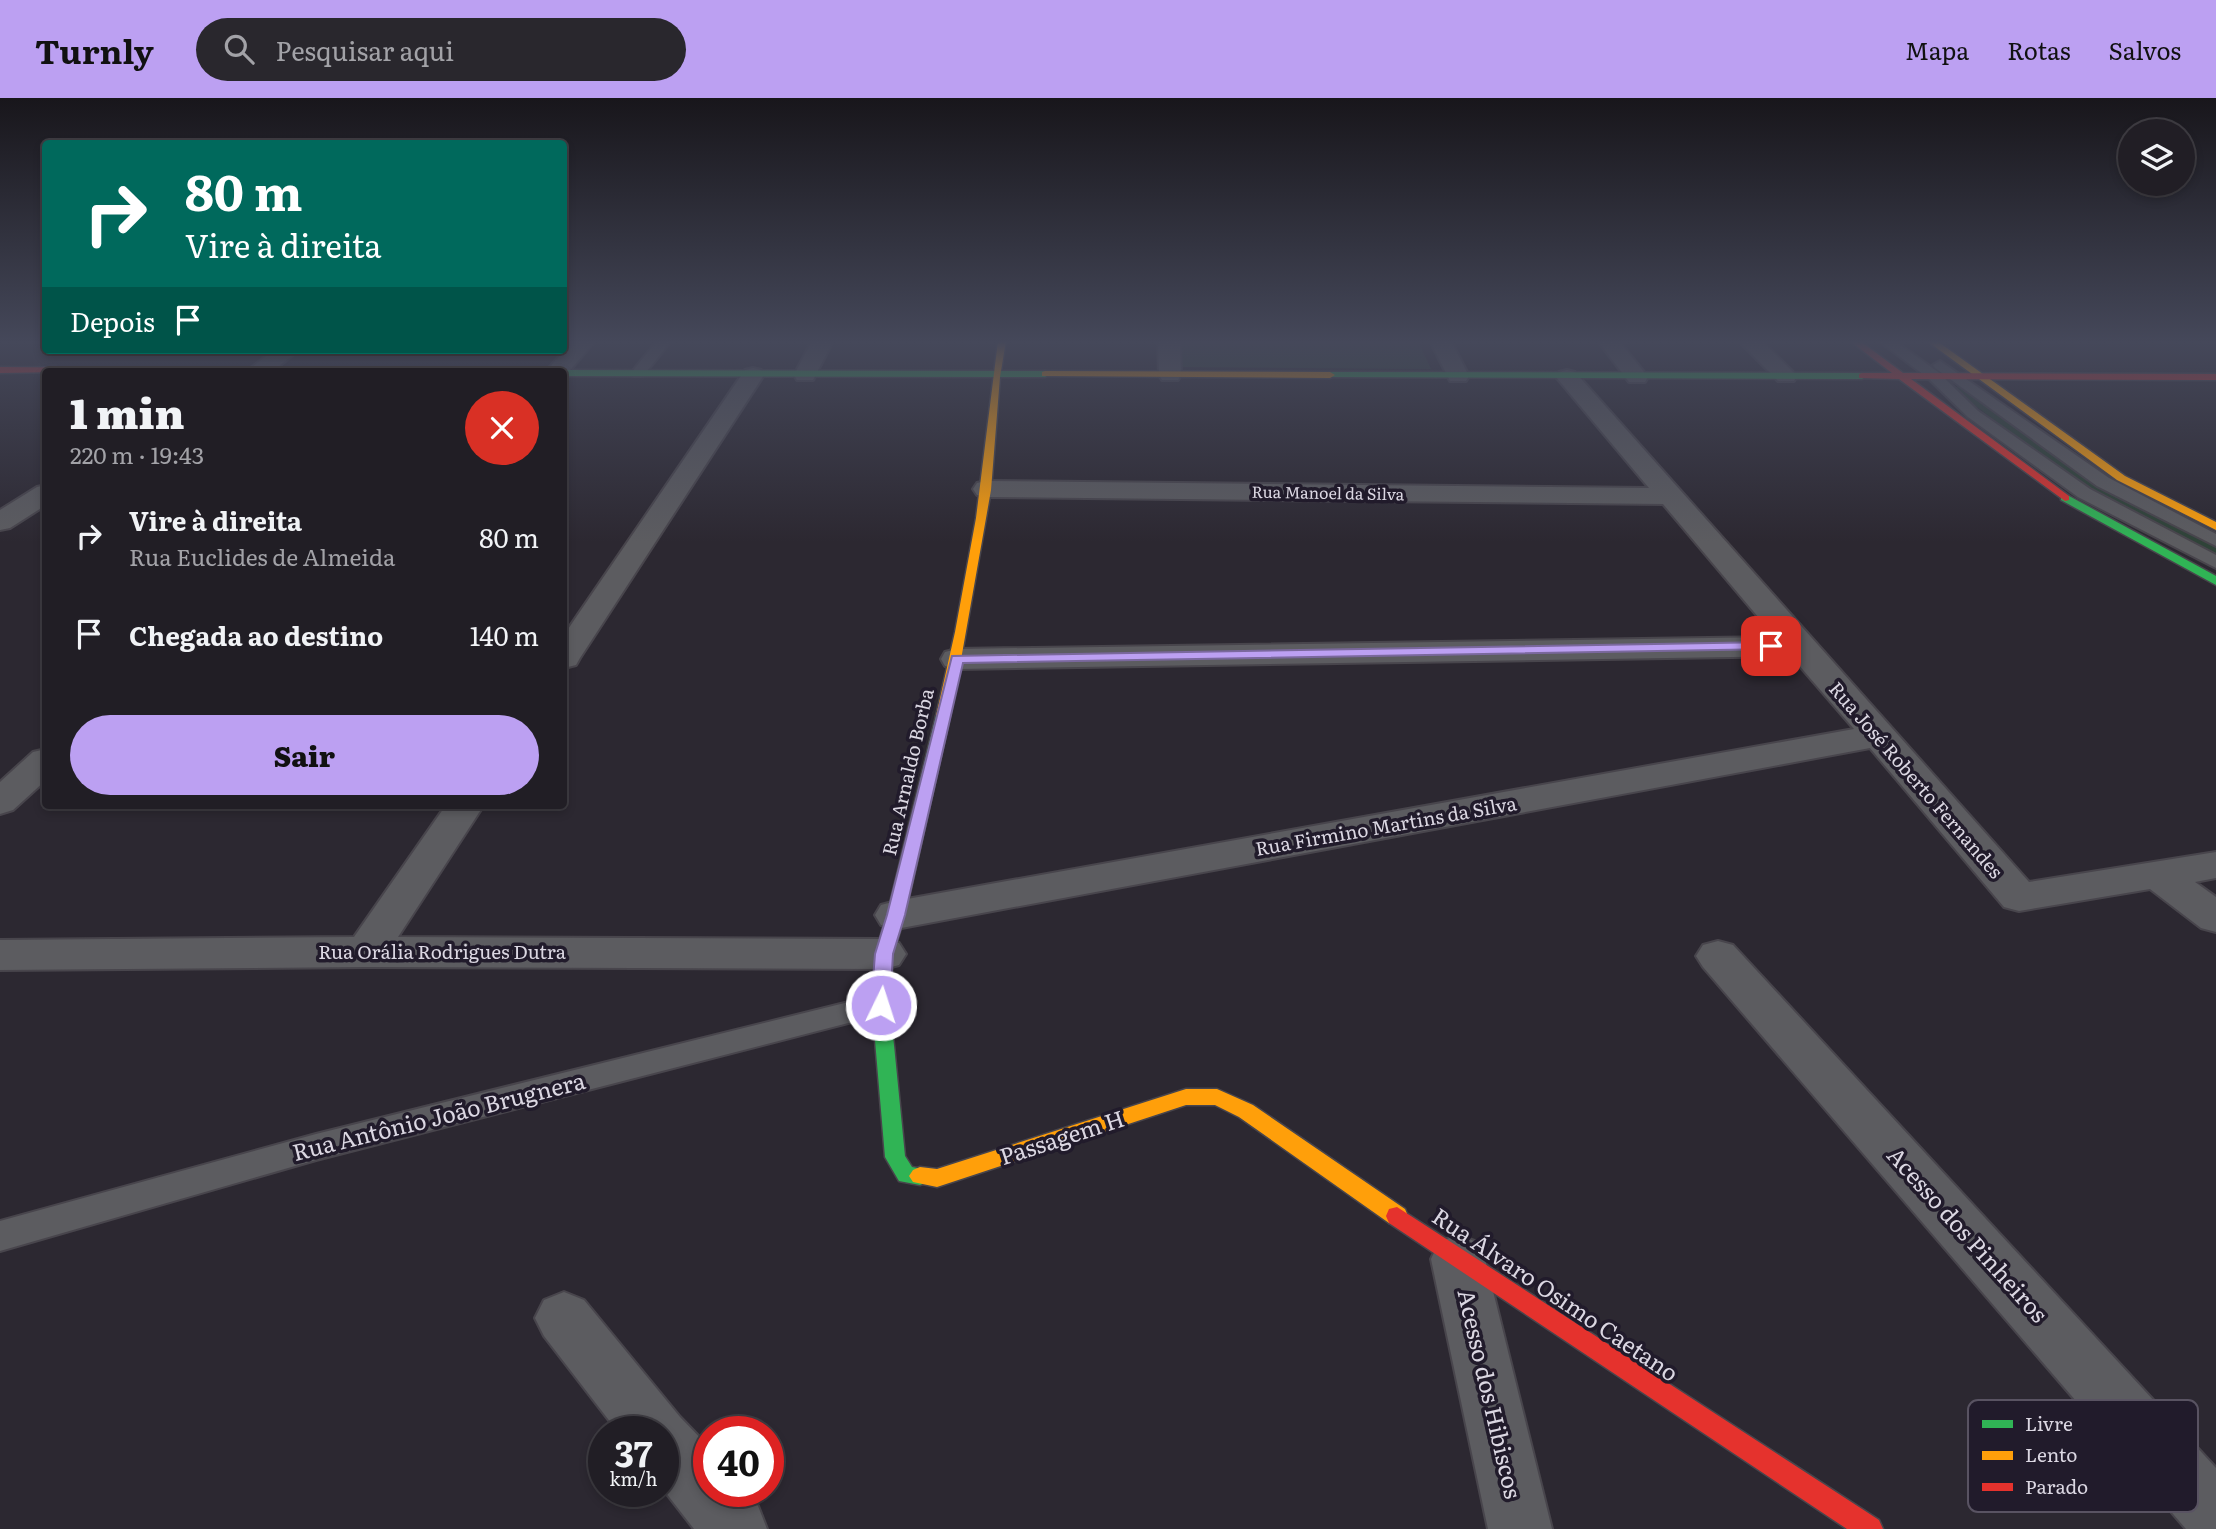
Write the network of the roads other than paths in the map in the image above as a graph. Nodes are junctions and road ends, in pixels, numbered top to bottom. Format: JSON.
{"nodes":[{"id":1,"x":731,"y":408,"type":"edge"},
{"id":2,"x":994,"y":408,"type":"edge"},
{"id":3,"x":1593,"y":408,"type":"edge"},
{"id":4,"x":1943,"y":408,"type":"edge"},
{"id":5,"x":1967,"y":408,"type":"edge"},
{"id":6,"x":1999,"y":408,"type":"edge"},
{"id":7,"x":2025,"y":408,"type":"edge"},
{"id":8,"x":986,"y":489,"type":"junction"},
{"id":9,"x":42,"y":496,"type":"edge"},
{"id":10,"x":1669,"y":496,"type":"junction"},
{"id":11,"x":0,"y":522,"type":"edge"},
{"id":12,"x":2216,"y":527,"type":"edge"},
{"id":13,"x":2216,"y":541,"type":"edge"},
{"id":14,"x":2216,"y":562,"type":"edge"},
{"id":15,"x":2216,"y":581,"type":"edge"},
{"id":16,"x":1798,"y":646,"type":"junction"},
{"id":17,"x":567,"y":654,"type":"edge"},
{"id":18,"x":957,"y":659,"type":"junction"},
{"id":19,"x":1877,"y":736,"type":"junction"},
{"id":20,"x":42,"y":764,"type":"edge"},
{"id":21,"x":0,"y":802,"type":"edge"},
{"id":22,"x":462,"y":809,"type":"edge"},
{"id":23,"x":2216,"y":865,"type":"edge"},
{"id":24,"x":2159,"y":875,"type":"junction"},
{"id":25,"x":2216,"y":918,"type":"edge"},
{"id":26,"x":890,"y":934,"type":"junction"},
{"id":27,"x":366,"y":952,"type":"junction"},
{"id":28,"x":0,"y":955,"type":"edge"},
{"id":29,"x":1718,"y":956,"type":"dead end"},
{"id":30,"x":881,"y":1005,"type":"junction"},
{"id":31,"x":1217,"y":1097,"type":"joint"},
{"id":32,"x":906,"y":1175,"type":"joint"},
{"id":33,"x":0,"y":1236,"type":"edge"},
{"id":34,"x":1458,"y":1259,"type":"junction"},
{"id":35,"x":564,"y":1318,"type":"dead end"},
{"id":36,"x":2114,"y":1400,"type":"edge"},
{"id":37,"x":643,"y":1416,"type":"edge"},
{"id":38,"x":679,"y":1460,"type":"edge"},
{"id":39,"x":2198,"y":1495,"type":"edge"},
{"id":40,"x":2216,"y":1515,"type":"edge"},
{"id":41,"x":735,"y":1529,"type":"edge"},
{"id":42,"x":1520,"y":1529,"type":"edge"},
{"id":43,"x":1870,"y":1529,"type":"edge"}],
"edges":[{"from":1,"to":17,"type":"street"},
{"from":2,"to":8,"type":"street","name":"Rua Arnaldo Borba"},
{"from":3,"to":10,"type":"street","name":"Rua José Roberto Fernandes"},
{"from":4,"to":15,"type":"street"},
{"from":5,"to":14,"type":"lane"},
{"from":6,"to":13,"type":"lane"},
{"from":7,"to":12,"type":"street"},
{"from":8,"to":10,"type":"street","name":"Rua Manoel da Silva"},
{"from":8,"to":18,"type":"street","name":"Rua Arnaldo Borba"},
{"from":9,"to":11,"type":"street"},
{"from":10,"to":16,"type":"street","name":"Rua José Roberto Fernandes"},
{"from":16,"to":18,"type":"street"},
{"from":16,"to":19,"type":"street","name":"Rua José Roberto Fernandes"},
{"from":18,"to":26,"type":"street","name":"Rua Arnaldo Borba"},
{"from":19,"to":24,"type":"street","name":"Rua José Roberto Fernandes"},
{"from":19,"to":26,"type":"street","name":"Rua Firmino Martins da Silva"},
{"from":20,"to":21,"type":"street"},
{"from":22,"to":27,"type":"street"},
{"from":23,"to":24,"type":"street"},
{"from":24,"to":25,"type":"street"},
{"from":26,"to":27,"type":"street","name":"Rua Orália Rodrigues Dutra"},
{"from":26,"to":30,"type":"street","name":"Rua Arnaldo Borba"},
{"from":27,"to":28,"type":"street","name":"Rua Orália Rodrigues Dutra"},
{"from":29,"to":36,"type":"street","name":"Acesso dos Pinheiros"},
{"from":30,"to":32,"type":"street","name":"Rua Arnaldo Borba"},
{"from":30,"to":33,"type":"lane","name":"Rua Antônio João Brugnera"},
{"from":31,"to":32,"type":"street","name":"Passagem H"},
{"from":31,"to":34,"type":"street","name":"Rua Álvaro Osimo Caetano"},
{"from":34,"to":42,"type":"street","name":"Acesso dos Hibiscos"},
{"from":34,"to":43,"type":"street","name":"Rua Álvaro Osimo Caetano"},
{"from":35,"to":37,"type":"street"},
{"from":38,"to":41,"type":"street"},
{"from":39,"to":40,"type":"street","name":"Acesso dos Pinheiros"}]}
